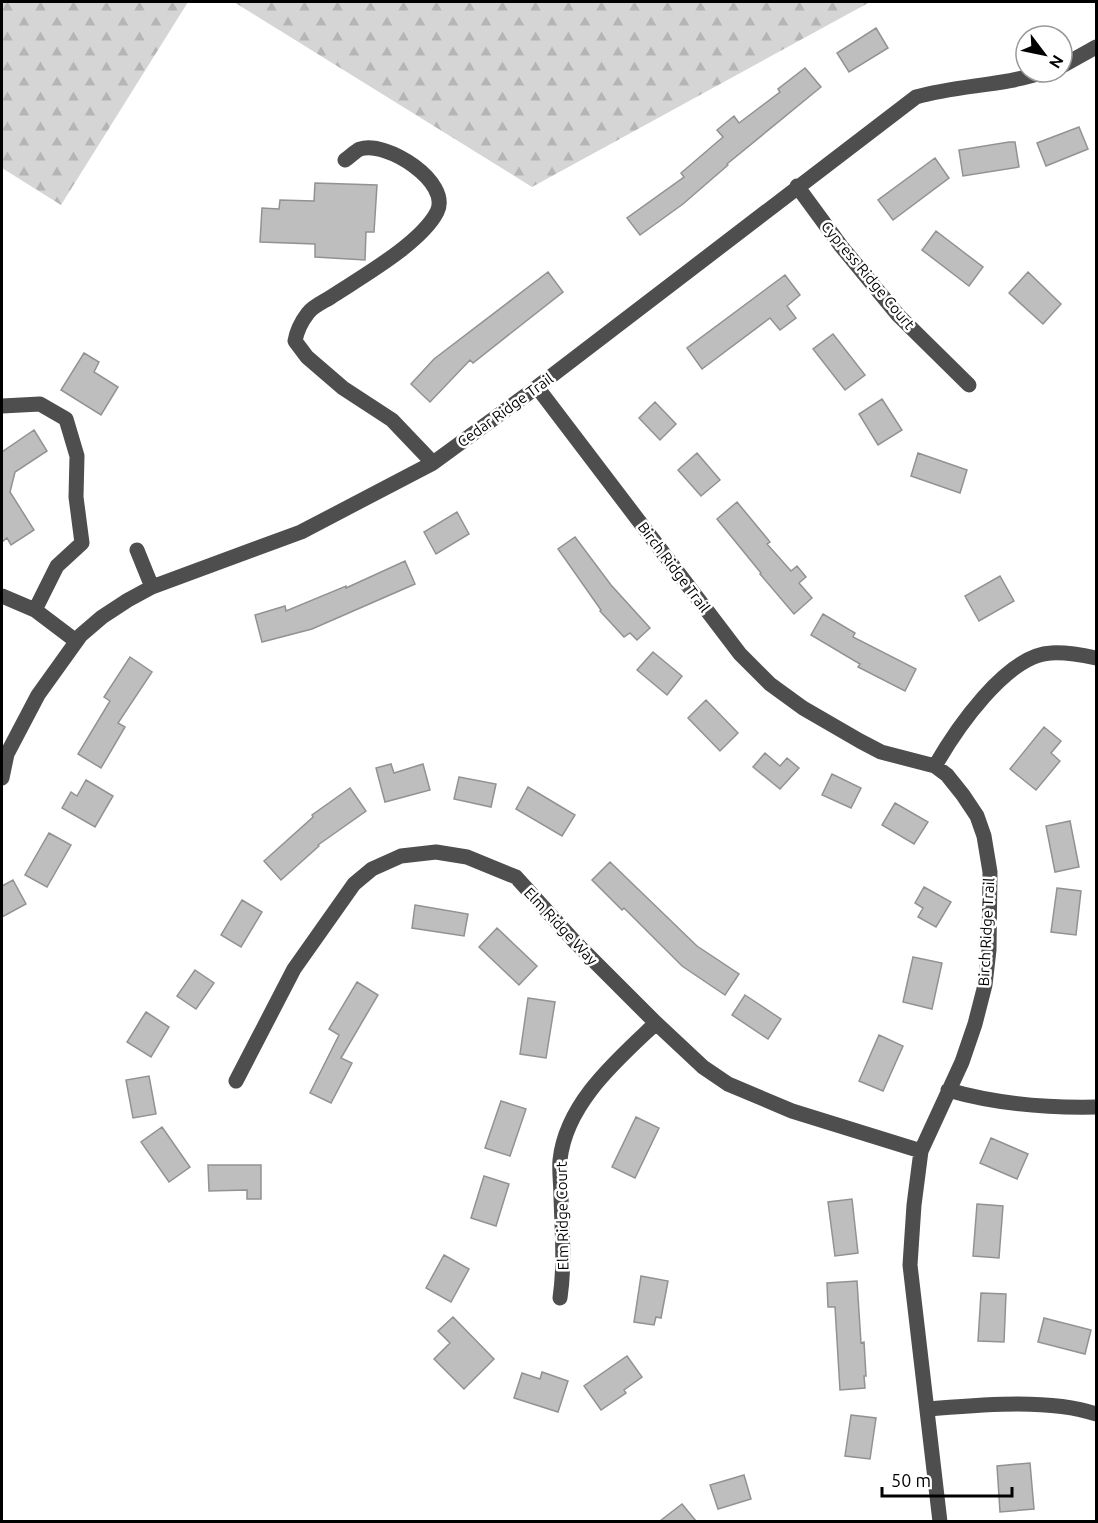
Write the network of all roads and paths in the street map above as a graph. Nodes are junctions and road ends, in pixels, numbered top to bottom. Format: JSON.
{"nodes":[{"id":1,"x":1096,"y":47,"type":"edge"},
{"id":2,"x":1074,"y":59,"type":"edge"},
{"id":3,"x":1014,"y":79,"type":"edge"},
{"id":4,"x":345,"y":160,"type":"dead end"},
{"id":5,"x":797,"y":186,"type":"junction"},
{"id":6,"x":969,"y":385,"type":"dead end"},
{"id":7,"x":537,"y":387,"type":"junction"},
{"id":8,"x":2,"y":406,"type":"edge"},
{"id":9,"x":433,"y":463,"type":"junction"},
{"id":10,"x":137,"y":550,"type":"dead end"},
{"id":11,"x":152,"y":587,"type":"junction"},
{"id":12,"x":2,"y":596,"type":"edge"},
{"id":13,"x":35,"y":610,"type":"junction"},
{"id":14,"x":76,"y":641,"type":"junction"},
{"id":15,"x":1096,"y":658,"type":"edge"},
{"id":16,"x":935,"y":766,"type":"junction"},
{"id":17,"x":2,"y":778,"type":"edge"},
{"id":18,"x":656,"y":1023,"type":"junction"},
{"id":19,"x":236,"y":1081,"type":"dead end"},
{"id":20,"x":948,"y":1090,"type":"junction"},
{"id":21,"x":1096,"y":1107,"type":"edge"},
{"id":22,"x":921,"y":1151,"type":"junction"},
{"id":23,"x":560,"y":1298,"type":"dead end"},
{"id":24,"x":928,"y":1409,"type":"junction"},
{"id":25,"x":1096,"y":1414,"type":"edge"},
{"id":26,"x":940,"y":1521,"type":"edge"}],
"edges":[{"from":1,"to":2,"type":"street"},
{"from":3,"to":5,"type":"street","name":"Cedar Ridge Trail"},
{"from":4,"to":9,"type":"street"},
{"from":5,"to":6,"type":"street","name":"Cypress Ridge Court"},
{"from":5,"to":7,"type":"street","name":"Cedar Ridge Trail"},
{"from":7,"to":9,"type":"street","name":"Cedar Ridge Trail"},
{"from":7,"to":16,"type":"street","name":"Birch Ridge Trail"},
{"from":8,"to":13,"type":"street"},
{"from":9,"to":11,"type":"street","name":"Cedar Ridge Trail"},
{"from":10,"to":11,"type":"street"},
{"from":11,"to":14,"type":"street","name":"Cedar Ridge Trail"},
{"from":12,"to":13,"type":"street"},
{"from":13,"to":14,"type":"street"},
{"from":14,"to":17,"type":"street","name":"Cedar Ridge Trail"},
{"from":15,"to":16,"type":"street"},
{"from":16,"to":20,"type":"street","name":"Birch Ridge Trail"},
{"from":18,"to":19,"type":"street","name":"Elm Ridge Way"},
{"from":18,"to":22,"type":"street","name":"Elm Ridge Way"},
{"from":18,"to":23,"type":"street","name":"Elm Ridge Court"},
{"from":20,"to":21,"type":"street"},
{"from":20,"to":22,"type":"street","name":"Birch Ridge Trail"},
{"from":22,"to":24,"type":"street","name":"Birch Ridge Trail"},
{"from":24,"to":25,"type":"street"},
{"from":24,"to":26,"type":"street","name":"Birch Ridge Trail"}]}
